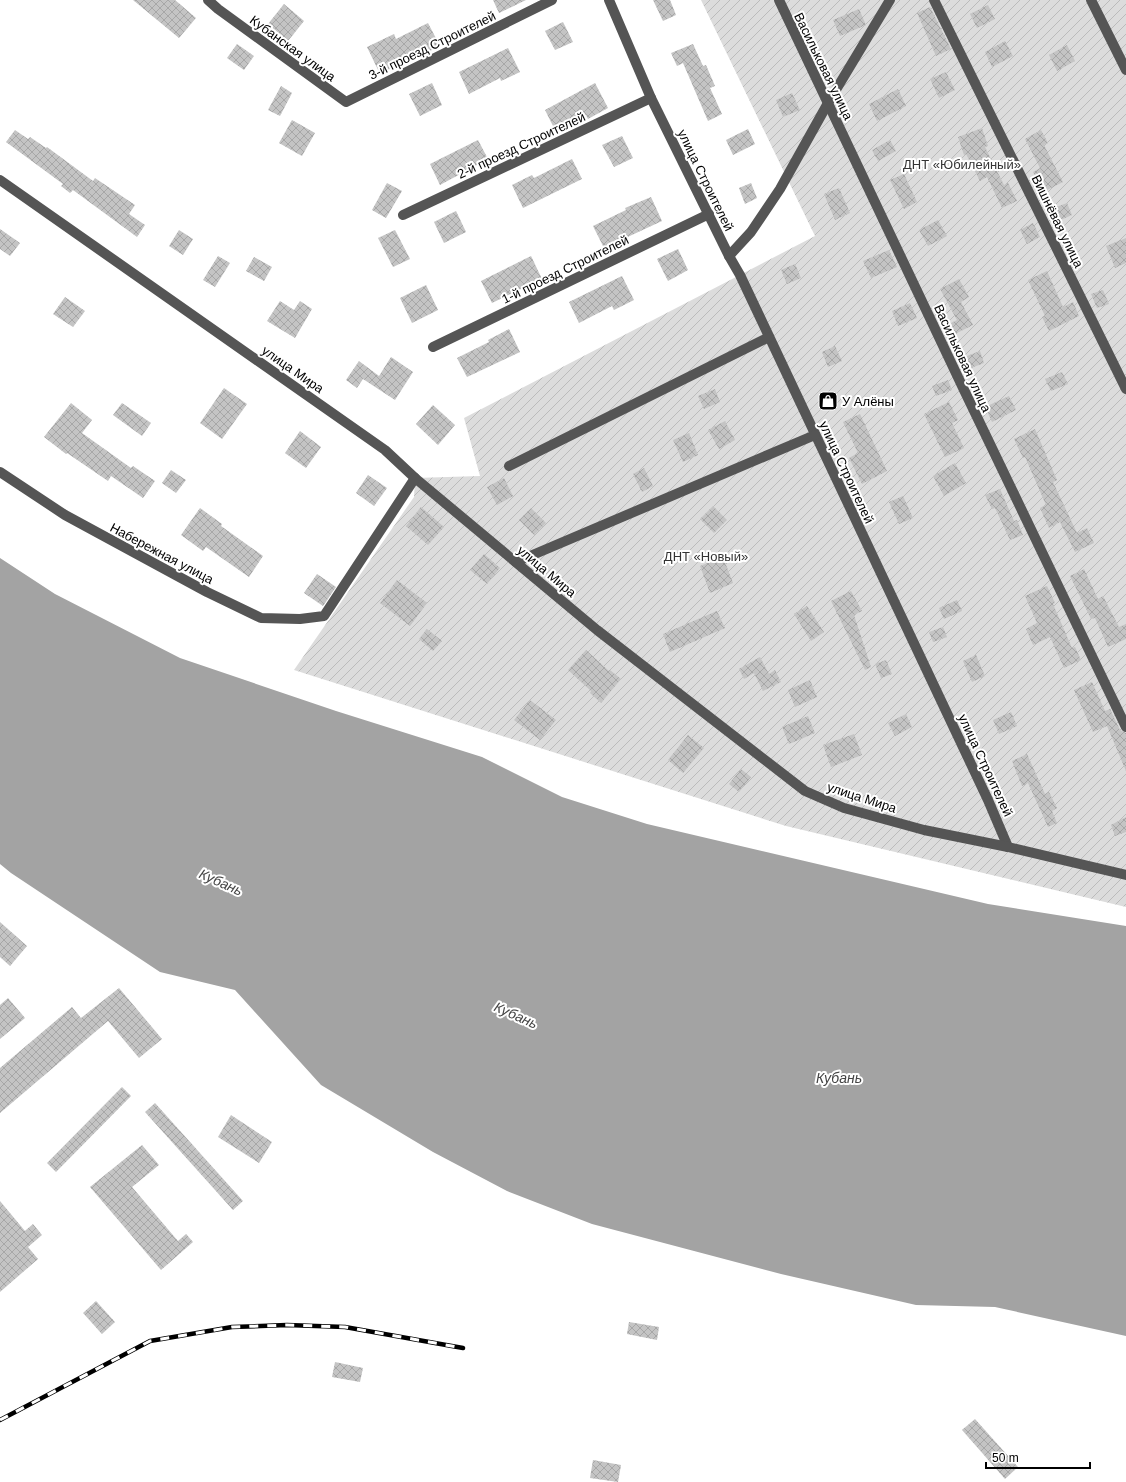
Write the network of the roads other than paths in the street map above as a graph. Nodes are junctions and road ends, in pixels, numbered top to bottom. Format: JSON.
{"nodes":[{"id":1,"x":208,"y":0,"type":"edge"},
{"id":2,"x":552,"y":0,"type":"edge"},
{"id":3,"x":610,"y":0,"type":"edge"},
{"id":4,"x":779,"y":0,"type":"edge"},
{"id":5,"x":890,"y":0,"type":"edge"},
{"id":6,"x":934,"y":0,"type":"edge"},
{"id":7,"x":1090,"y":0,"type":"edge"},
{"id":8,"x":1126,"y":70,"type":"edge"},
{"id":9,"x":651,"y":98,"type":"junction"},
{"id":10,"x":346,"y":102,"type":"joint"},
{"id":11,"x":828,"y":103,"type":"junction"},
{"id":12,"x":0,"y":180,"type":"edge"},
{"id":13,"x":709,"y":214,"type":"junction"},
{"id":14,"x":403,"y":215,"type":"dead end"},
{"id":15,"x":729,"y":256,"type":"junction"},
{"id":16,"x":769,"y":337,"type":"junction"},
{"id":17,"x":433,"y":348,"type":"dead end"},
{"id":18,"x":1126,"y":389,"type":"edge"},
{"id":19,"x":815,"y":435,"type":"junction"},
{"id":20,"x":509,"y":466,"type":"dead end"},
{"id":21,"x":0,"y":472,"type":"edge"},
{"id":22,"x":415,"y":478,"type":"junction"},
{"id":23,"x":516,"y":562,"type":"junction"},
{"id":24,"x":1126,"y":727,"type":"edge"},
{"id":25,"x":1008,"y":847,"type":"junction"},
{"id":26,"x":1126,"y":876,"type":"edge"}],
"edges":[{"from":1,"to":10,"type":"street","name":"Кубанская улица"},
{"from":2,"to":10,"type":"street","name":"3-й проезд Строителей"},
{"from":3,"to":9,"type":"street","name":"улица Строителей"},
{"from":4,"to":11,"type":"street","name":"Васильковая улица"},
{"from":5,"to":11,"type":"street"},
{"from":6,"to":18,"type":"street","name":"Вишнёвая улица"},
{"from":7,"to":8,"type":"street"},
{"from":9,"to":13,"type":"street","name":"улица Строителей"},
{"from":9,"to":14,"type":"street","name":"2-й проезд Строителей"},
{"from":11,"to":15,"type":"street"},
{"from":11,"to":24,"type":"street","name":"Васильковая улица"},
{"from":12,"to":22,"type":"street","name":"улица Мира"},
{"from":13,"to":15,"type":"street","name":"улица Строителей"},
{"from":13,"to":17,"type":"street","name":"1-й проезд Строителей"},
{"from":15,"to":16,"type":"street","name":"улица Строителей"},
{"from":16,"to":19,"type":"street","name":"улица Строителей"},
{"from":16,"to":20,"type":"street"},
{"from":19,"to":23,"type":"street"},
{"from":19,"to":25,"type":"street","name":"улица Строителей"},
{"from":21,"to":22,"type":"street","name":"Набережная улица"},
{"from":22,"to":23,"type":"street","name":"улица Мира"},
{"from":23,"to":25,"type":"street","name":"улица Мира"},
{"from":25,"to":26,"type":"street","name":"улица Мира"}]}
